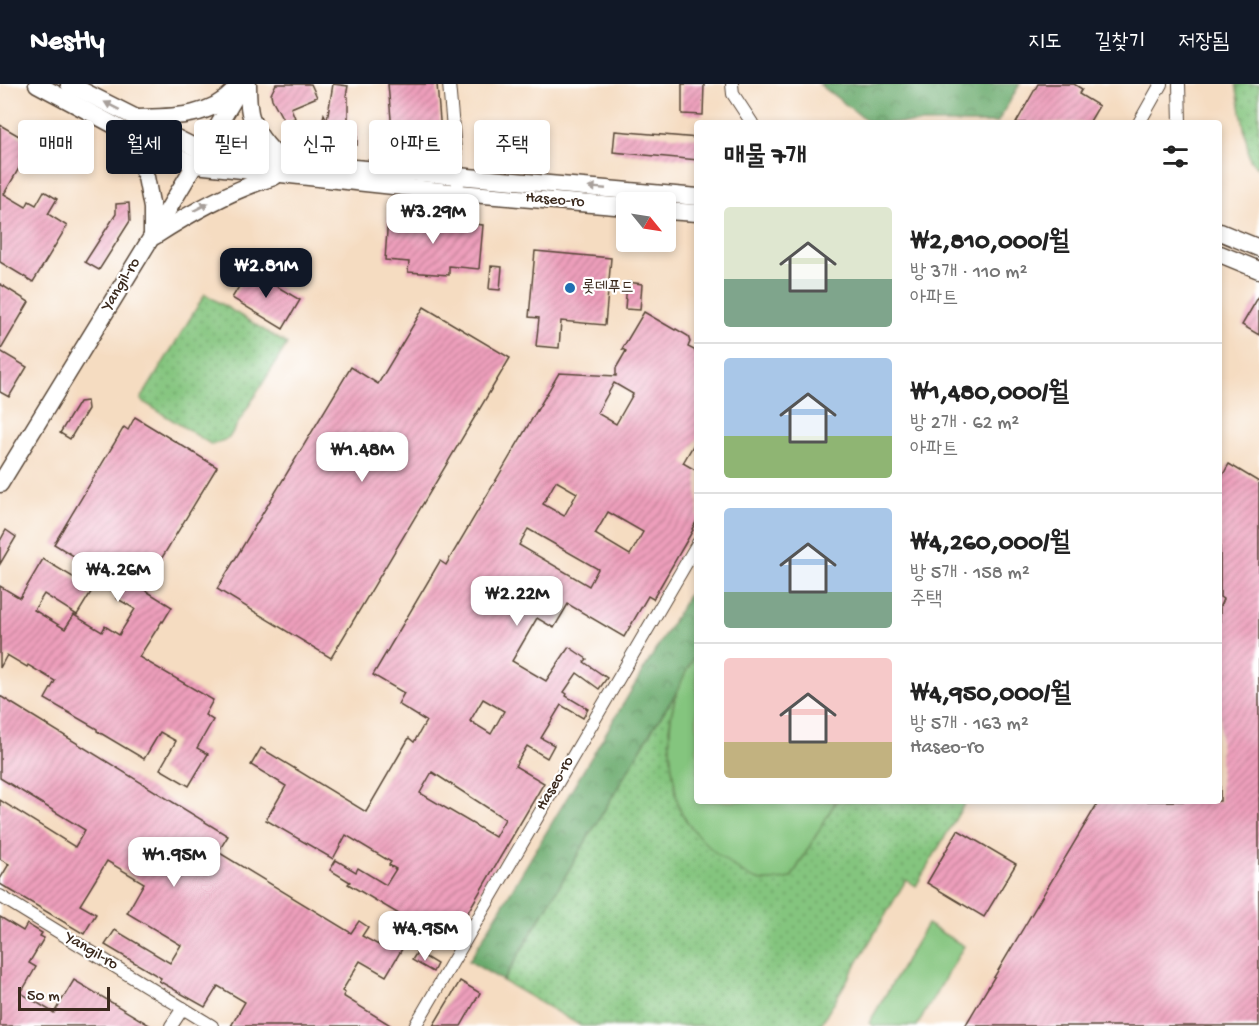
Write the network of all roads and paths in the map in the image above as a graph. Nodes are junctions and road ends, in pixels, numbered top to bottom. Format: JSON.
{"nodes":[{"id":1,"x":37,"y":84,"type":"edge"},
{"id":2,"x":69,"y":84,"type":"edge"},
{"id":3,"x":242,"y":84,"type":"edge"},
{"id":4,"x":248,"y":84,"type":"edge"},
{"id":5,"x":449,"y":84,"type":"edge"},
{"id":6,"x":732,"y":84,"type":"edge"},
{"id":7,"x":1161,"y":84,"type":"edge"},
{"id":8,"x":1179,"y":84,"type":"edge"},
{"id":9,"x":120,"y":120,"type":"edge"},
{"id":10,"x":123,"y":120,"type":"edge"},
{"id":11,"x":156,"y":120,"type":"edge"},
{"id":12,"x":221,"y":120,"type":"edge"},
{"id":13,"x":750,"y":120,"type":"edge"},
{"id":14,"x":1141,"y":120,"type":"edge"},
{"id":15,"x":1180,"y":120,"type":"edge"},
{"id":16,"x":194,"y":165,"type":"edge"},
{"id":17,"x":281,"y":166,"type":"edge"},
{"id":18,"x":281,"y":170,"type":"edge"},
{"id":19,"x":357,"y":172,"type":"edge"},
{"id":20,"x":145,"y":174,"type":"edge"},
{"id":21,"x":320,"y":174,"type":"edge"},
{"id":22,"x":457,"y":176,"type":"junction"},
{"id":23,"x":459,"y":193,"type":"junction"},
{"id":24,"x":694,"y":198,"type":"edge"},
{"id":25,"x":616,"y":206,"type":"edge"},
{"id":26,"x":676,"y":212,"type":"edge"},
{"id":27,"x":694,"y":213,"type":"edge"},
{"id":28,"x":1222,"y":233,"type":"edge"},
{"id":29,"x":152,"y":238,"type":"junction"},
{"id":30,"x":1259,"y":248,"type":"edge"},
{"id":31,"x":1222,"y":255,"type":"edge"},
{"id":32,"x":1259,"y":270,"type":"edge"},
{"id":33,"x":0,"y":484,"type":"edge"},
{"id":34,"x":694,"y":550,"type":"edge"},
{"id":35,"x":0,"y":896,"type":"edge"},
{"id":36,"x":183,"y":1008,"type":"junction"},
{"id":37,"x":171,"y":1026,"type":"edge"},
{"id":38,"x":212,"y":1026,"type":"edge"},
{"id":39,"x":415,"y":1026,"type":"edge"}],
"edges":[{"from":1,"to":9,"type":"main road","name":"Haseo-ro"},
{"from":10,"to":2,"type":"main road","name":"Haseo-ro","one_way":true},
{"from":3,"to":11,"type":"main road"},
{"from":3,"to":12,"type":"main road","name":"Yangil-ro"},
{"from":4,"to":17,"type":"main road"},
{"from":5,"to":22,"type":"street"},
{"from":6,"to":13,"type":"street"},
{"from":7,"to":14,"type":"street"},
{"from":8,"to":15,"type":"street"},
{"from":16,"to":29,"type":"main road","name":"Yangil-ro"},
{"from":29,"to":18,"type":"main road","one_way":true},
{"from":19,"to":22,"type":"main road","name":"Haseo-ro"},
{"from":20,"to":29,"type":"main road"},
{"from":21,"to":23,"type":"main road","name":"Haseo-ro"},
{"from":22,"to":23,"type":"street"},
{"from":24,"to":22,"type":"main road","name":"Haseo-ro","one_way":true},
{"from":23,"to":25,"type":"main road","name":"Haseo-ro"},
{"from":26,"to":27,"type":"main road"},
{"from":28,"to":30,"type":"main road"},
{"from":29,"to":33,"type":"main road","name":"Yangil-ro"},
{"from":31,"to":32,"type":"main road"},
{"from":34,"to":39,"type":"street","name":"Haseo-ro"},
{"from":35,"to":36,"type":"street","name":"Yangil-ro"},
{"from":36,"to":37,"type":"street"},
{"from":36,"to":38,"type":"street","name":"Yangil-ro"}]}
